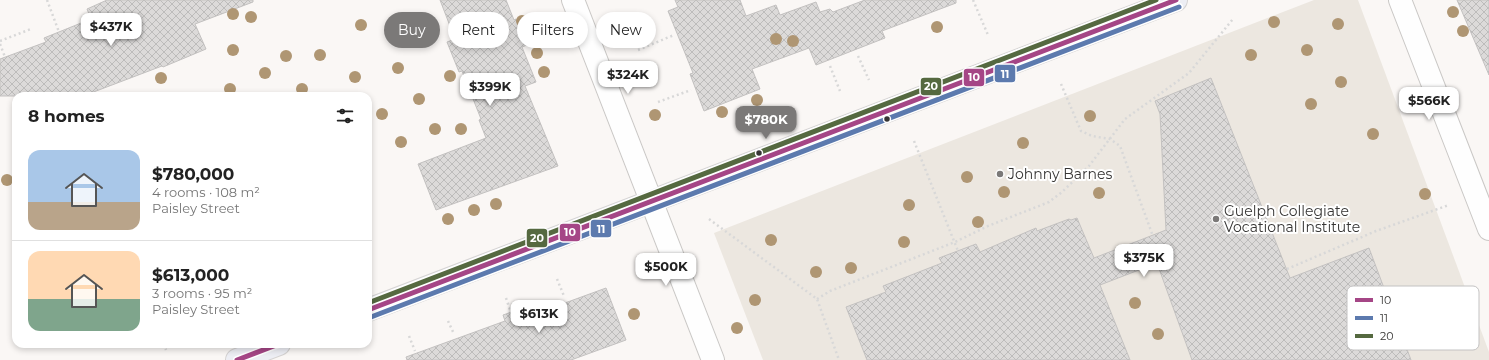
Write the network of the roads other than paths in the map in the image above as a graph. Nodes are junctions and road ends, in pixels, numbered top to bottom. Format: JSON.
{"nodes":[{"id":1,"x":573,"y":0,"type":"edge"},
{"id":2,"x":1176,"y":0,"type":"edge"},
{"id":3,"x":1400,"y":0,"type":"edge"},
{"id":4,"x":652,"y":202,"type":"junction"},
{"id":5,"x":1489,"y":229,"type":"edge"},
{"id":6,"x":372,"y":308,"type":"edge"},
{"id":7,"x":268,"y":348,"type":"edge"},
{"id":8,"x":237,"y":360,"type":"edge"},
{"id":9,"x":713,"y":360,"type":"edge"}],
"edges":[{"from":1,"to":4,"type":"street"},
{"from":2,"to":4,"type":"main road"},
{"from":3,"to":5,"type":"street"},
{"from":4,"to":6,"type":"main road"},
{"from":4,"to":9,"type":"street"},
{"from":7,"to":8,"type":"main road"}]}
